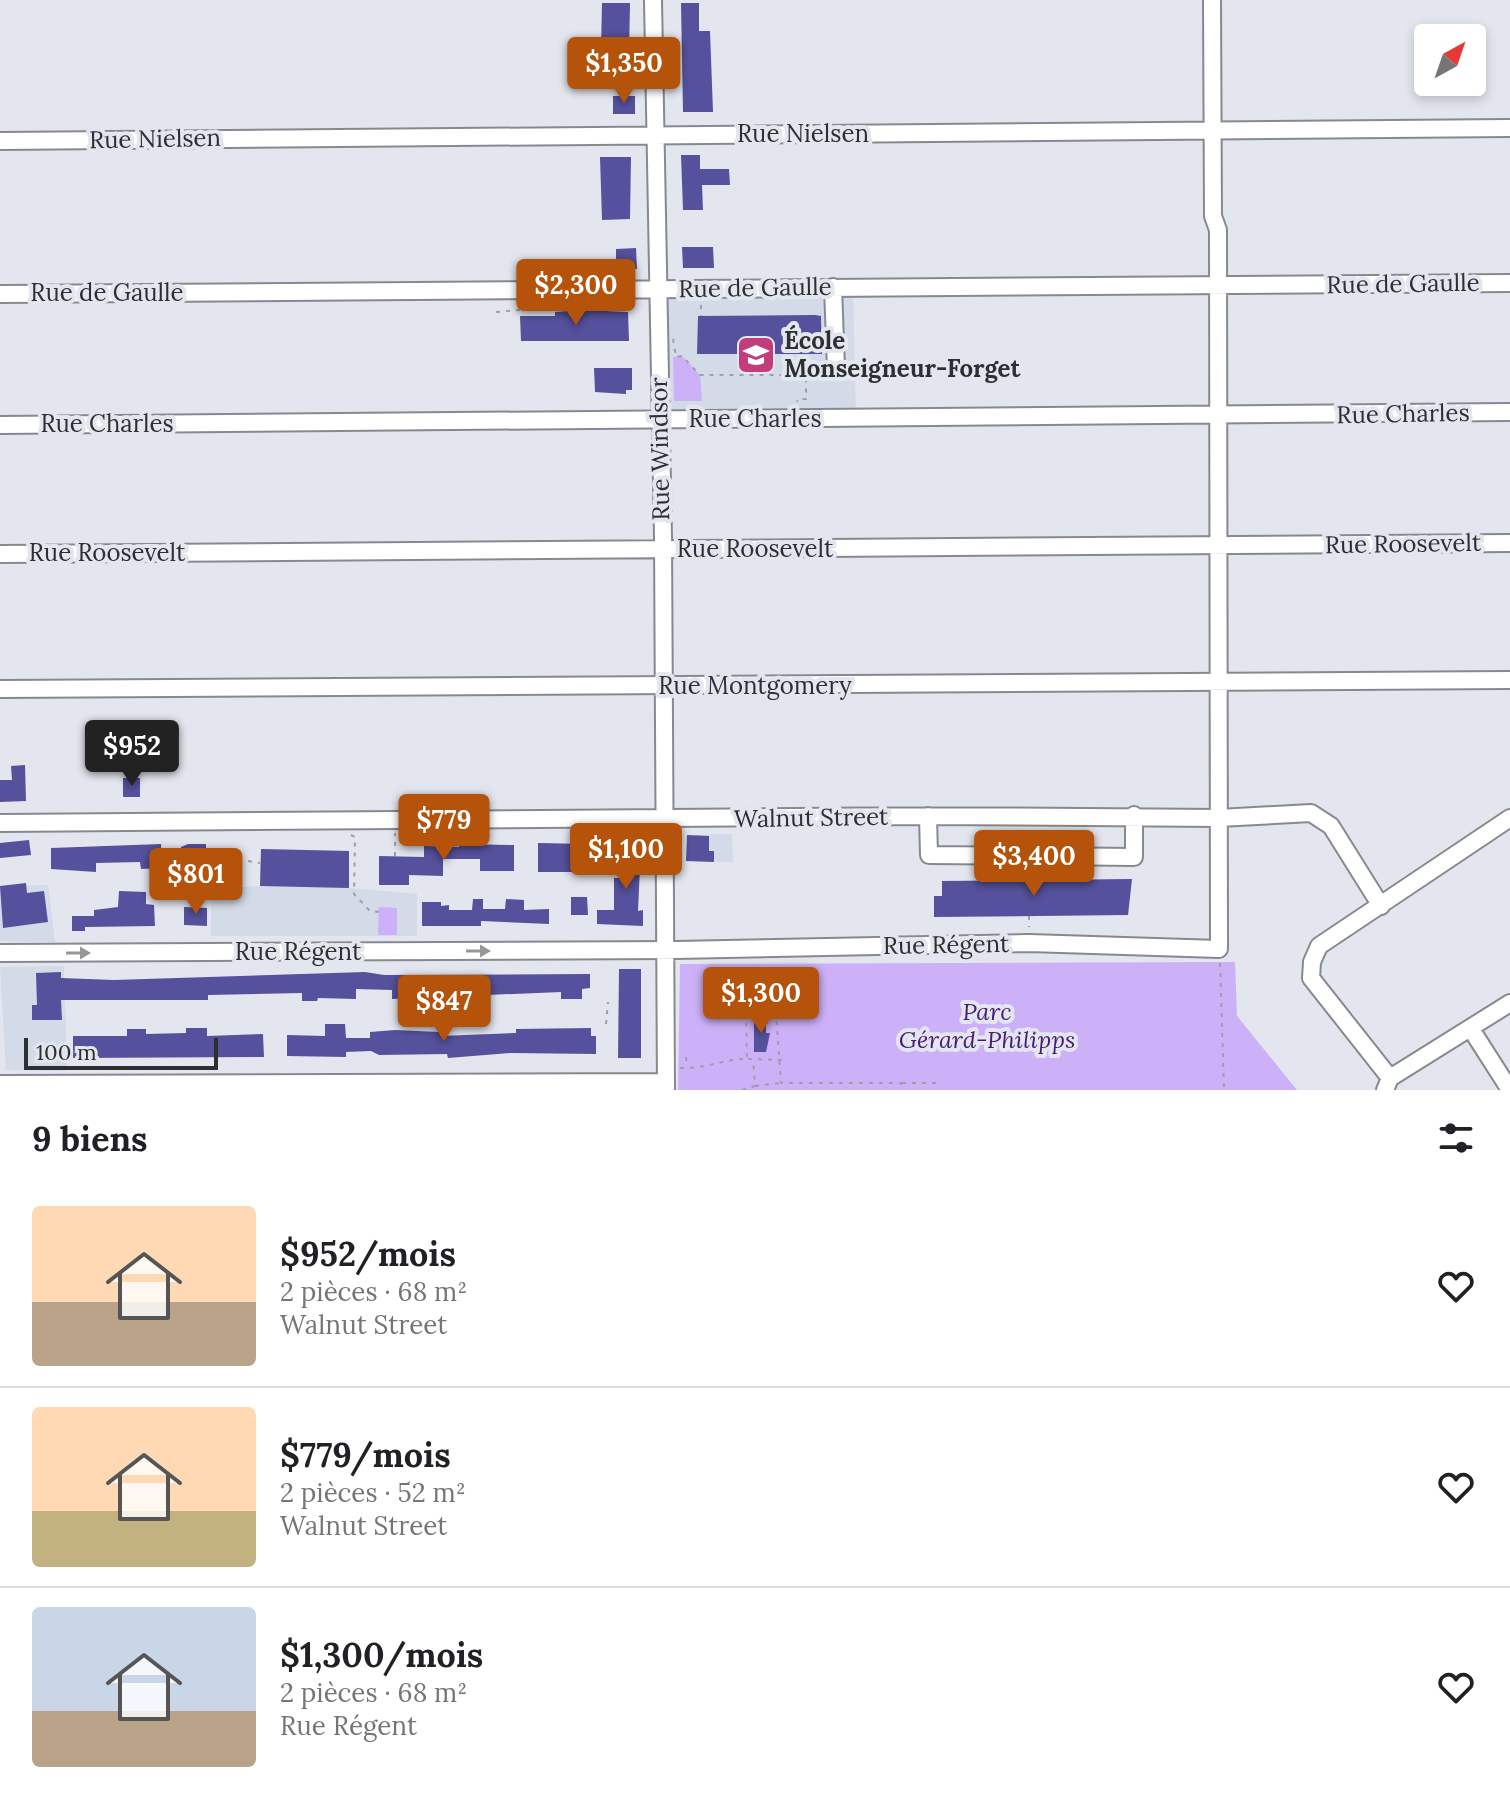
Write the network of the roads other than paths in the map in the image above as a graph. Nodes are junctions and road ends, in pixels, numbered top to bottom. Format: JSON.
{"nodes":[{"id":1,"x":653,"y":0,"type":"edge"},
{"id":2,"x":1212,"y":0,"type":"edge"},
{"id":3,"x":1510,"y":128,"type":"edge"},
{"id":4,"x":1214,"y":131,"type":"junction"},
{"id":5,"x":656,"y":135,"type":"junction"},
{"id":6,"x":0,"y":141,"type":"edge"},
{"id":7,"x":1510,"y":283,"type":"edge"},
{"id":8,"x":1218,"y":286,"type":"junction"},
{"id":9,"x":833,"y":287,"type":"junction"},
{"id":10,"x":657,"y":289,"type":"junction"},
{"id":11,"x":0,"y":294,"type":"edge"},
{"id":12,"x":836,"y":369,"type":"dead end"},
{"id":13,"x":1510,"y":412,"type":"edge"},
{"id":14,"x":1218,"y":416,"type":"junction"},
{"id":15,"x":659,"y":420,"type":"junction"},
{"id":16,"x":0,"y":425,"type":"edge"},
{"id":17,"x":1510,"y":543,"type":"edge"},
{"id":18,"x":1219,"y":546,"type":"junction"},
{"id":19,"x":663,"y":550,"type":"junction"},
{"id":20,"x":0,"y":554,"type":"edge"},
{"id":21,"x":1510,"y":680,"type":"edge"},
{"id":22,"x":1219,"y":683,"type":"junction"},
{"id":23,"x":664,"y":687,"type":"junction"},
{"id":24,"x":0,"y":689,"type":"edge"},
{"id":25,"x":1134,"y":815,"type":"junction"},
{"id":26,"x":928,"y":816,"type":"junction"},
{"id":27,"x":1219,"y":818,"type":"junction"},
{"id":28,"x":1510,"y":818,"type":"edge"},
{"id":29,"x":665,"y":820,"type":"junction"},
{"id":30,"x":0,"y":823,"type":"edge"},
{"id":31,"x":1381,"y":906,"type":"junction"},
{"id":32,"x":666,"y":950,"type":"junction"},
{"id":33,"x":0,"y":953,"type":"edge"},
{"id":34,"x":1510,"y":1003,"type":"edge"},
{"id":35,"x":1471,"y":1029,"type":"junction"},
{"id":36,"x":669,"y":1080,"type":"edge"},
{"id":37,"x":0,"y":1084,"type":"edge"},
{"id":38,"x":1388,"y":1084,"type":"edge"},
{"id":39,"x":1510,"y":1090,"type":"edge"}],
"edges":[{"from":1,"to":5,"type":"street","name":"Rue Windsor"},
{"from":2,"to":4,"type":"street"},
{"from":3,"to":4,"type":"street","name":"Rue Nielsen"},
{"from":4,"to":5,"type":"street","name":"Rue Nielsen"},
{"from":4,"to":8,"type":"street"},
{"from":5,"to":6,"type":"street","name":"Rue Nielsen"},
{"from":5,"to":10,"type":"street","name":"Rue Windsor"},
{"from":7,"to":8,"type":"street","name":"Rue de Gaulle"},
{"from":8,"to":9,"type":"street","name":"Rue de Gaulle"},
{"from":8,"to":14,"type":"street"},
{"from":9,"to":10,"type":"street","name":"Rue de Gaulle"},
{"from":9,"to":12,"type":"street"},
{"from":10,"to":11,"type":"street","name":"Rue de Gaulle"},
{"from":10,"to":15,"type":"street","name":"Rue Windsor"},
{"from":13,"to":14,"type":"street","name":"Rue Charles"},
{"from":14,"to":15,"type":"street","name":"Rue Charles"},
{"from":14,"to":18,"type":"street"},
{"from":15,"to":16,"type":"street","name":"Rue Charles"},
{"from":15,"to":19,"type":"street","name":"Rue Windsor"},
{"from":17,"to":18,"type":"street","name":"Rue Roosevelt"},
{"from":18,"to":19,"type":"street","name":"Rue Roosevelt"},
{"from":18,"to":22,"type":"street"},
{"from":19,"to":20,"type":"street","name":"Rue Roosevelt"},
{"from":19,"to":23,"type":"street","name":"Rue Windsor"},
{"from":21,"to":22,"type":"street","name":"Rue Montgomery"},
{"from":22,"to":23,"type":"street","name":"Rue Montgomery"},
{"from":22,"to":27,"type":"street"},
{"from":23,"to":24,"type":"street","name":"Rue Montgomery"},
{"from":23,"to":29,"type":"street","name":"Rue Windsor"},
{"from":25,"to":26,"type":"street","name":"Walnut Street"},
{"from":25,"to":26,"type":"street"},
{"from":25,"to":27,"type":"street","name":"Walnut Street"},
{"from":26,"to":29,"type":"street","name":"Walnut Street"},
{"from":27,"to":31,"type":"street","name":"Walnut Street"},
{"from":27,"to":32,"type":"street","name":"Rue Régent"},
{"from":28,"to":31,"type":"street"},
{"from":29,"to":30,"type":"street","name":"Walnut Street"},
{"from":29,"to":32,"type":"street","name":"Rue Windsor"},
{"from":31,"to":38,"type":"street"},
{"from":33,"to":32,"type":"street","name":"Rue Régent","one_way":true},
{"from":32,"to":36,"type":"street","name":"Rue Windsor"},
{"from":34,"to":35,"type":"street"},
{"from":35,"to":38,"type":"street"},
{"from":35,"to":39,"type":"street"},
{"from":36,"to":37,"type":"street"}]}
